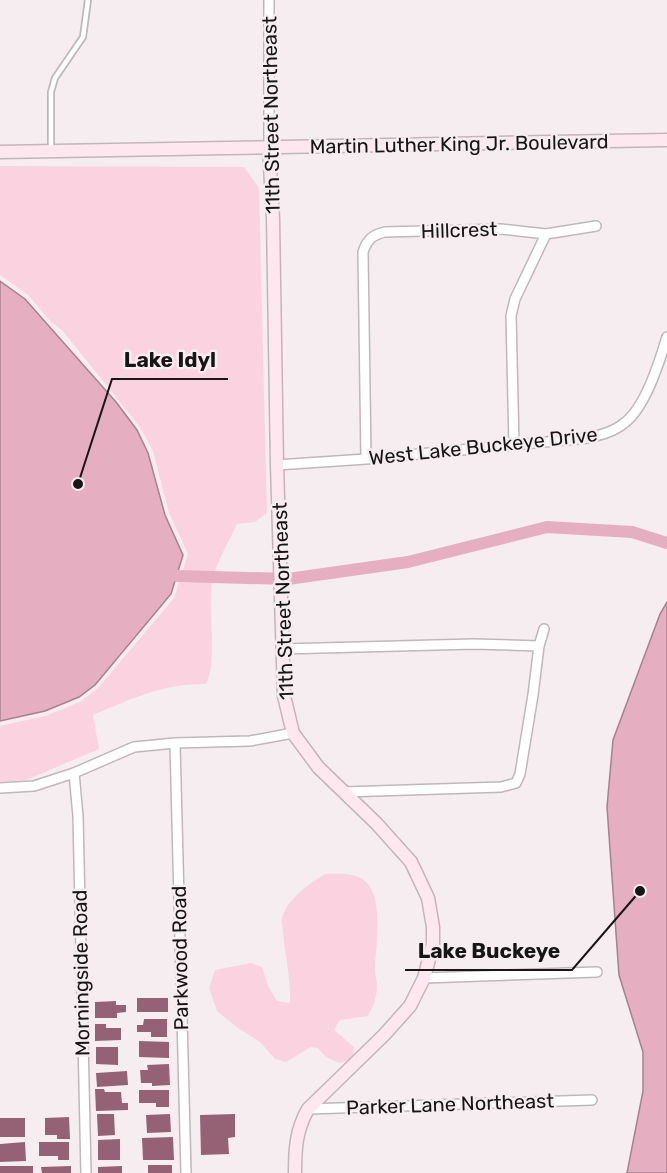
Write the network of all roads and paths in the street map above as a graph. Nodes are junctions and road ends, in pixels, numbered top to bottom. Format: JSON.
{"nodes":[{"id":1,"x":88,"y":0,"type":"edge"},
{"id":2,"x":269,"y":0,"type":"edge"},
{"id":3,"x":667,"y":140,"type":"edge"},
{"id":4,"x":269,"y":148,"type":"junction"},
{"id":5,"x":51,"y":151,"type":"junction"},
{"id":6,"x":0,"y":152,"type":"edge"},
{"id":7,"x":596,"y":226,"type":"dead end"},
{"id":8,"x":546,"y":234,"type":"junction"},
{"id":9,"x":667,"y":337,"type":"edge"},
{"id":10,"x":514,"y":445,"type":"junction"},
{"id":11,"x":366,"y":459,"type":"junction"},
{"id":12,"x":277,"y":465,"type":"junction"},
{"id":13,"x":544,"y":629,"type":"dead end"},
{"id":14,"x":539,"y":646,"type":"junction"},
{"id":15,"x":282,"y":649,"type":"junction"},
{"id":16,"x":293,"y":733,"type":"junction"},
{"id":17,"x":175,"y":743,"type":"junction"},
{"id":18,"x":74,"y":773,"type":"junction"},
{"id":19,"x":0,"y":788,"type":"edge"},
{"id":20,"x":344,"y":792,"type":"junction"},
{"id":21,"x":597,"y":972,"type":"dead end"},
{"id":22,"x":424,"y":978,"type":"junction"},
{"id":23,"x":592,"y":1100,"type":"dead end"},
{"id":24,"x":308,"y":1109,"type":"junction"},
{"id":25,"x":86,"y":1173,"type":"edge"},
{"id":26,"x":186,"y":1173,"type":"edge"},
{"id":27,"x":295,"y":1173,"type":"edge"}],
"edges":[{"from":1,"to":5,"type":"lane"},
{"from":2,"to":4,"type":"street","name":"11th Street Northeast"},
{"from":3,"to":4,"type":"street","name":"Martin Luther King Jr. Boulevard"},
{"from":4,"to":5,"type":"street","name":"Martin Luther King Jr. Boulevard"},
{"from":4,"to":12,"type":"street","name":"11th Street Northeast"},
{"from":5,"to":6,"type":"street","name":"Martin Luther King Jr. Boulevard"},
{"from":7,"to":8,"type":"street","name":"Hillcrest"},
{"from":8,"to":10,"type":"street"},
{"from":8,"to":11,"type":"street","name":"Hillcrest"},
{"from":9,"to":10,"type":"street","name":"West Lake Buckeye Drive"},
{"from":10,"to":11,"type":"street","name":"West Lake Buckeye Drive"},
{"from":11,"to":12,"type":"street","name":"West Lake Buckeye Drive"},
{"from":12,"to":15,"type":"street","name":"11th Street Northeast"},
{"from":13,"to":14,"type":"street"},
{"from":14,"to":15,"type":"street"},
{"from":14,"to":20,"type":"street"},
{"from":15,"to":16,"type":"street","name":"11th Street Northeast"},
{"from":16,"to":17,"type":"street"},
{"from":16,"to":20,"type":"street","name":"11th Street Northeast"},
{"from":17,"to":18,"type":"street"},
{"from":17,"to":26,"type":"street","name":"Parkwood Road"},
{"from":18,"to":19,"type":"street"},
{"from":18,"to":25,"type":"street","name":"Morningside Road"},
{"from":20,"to":22,"type":"street","name":"11th Street Northeast"},
{"from":21,"to":22,"type":"street"},
{"from":22,"to":24,"type":"street","name":"11th Street Northeast"},
{"from":23,"to":24,"type":"street","name":"Parker Lane Northeast"},
{"from":24,"to":27,"type":"street","name":"11th Street Northeast"}]}
